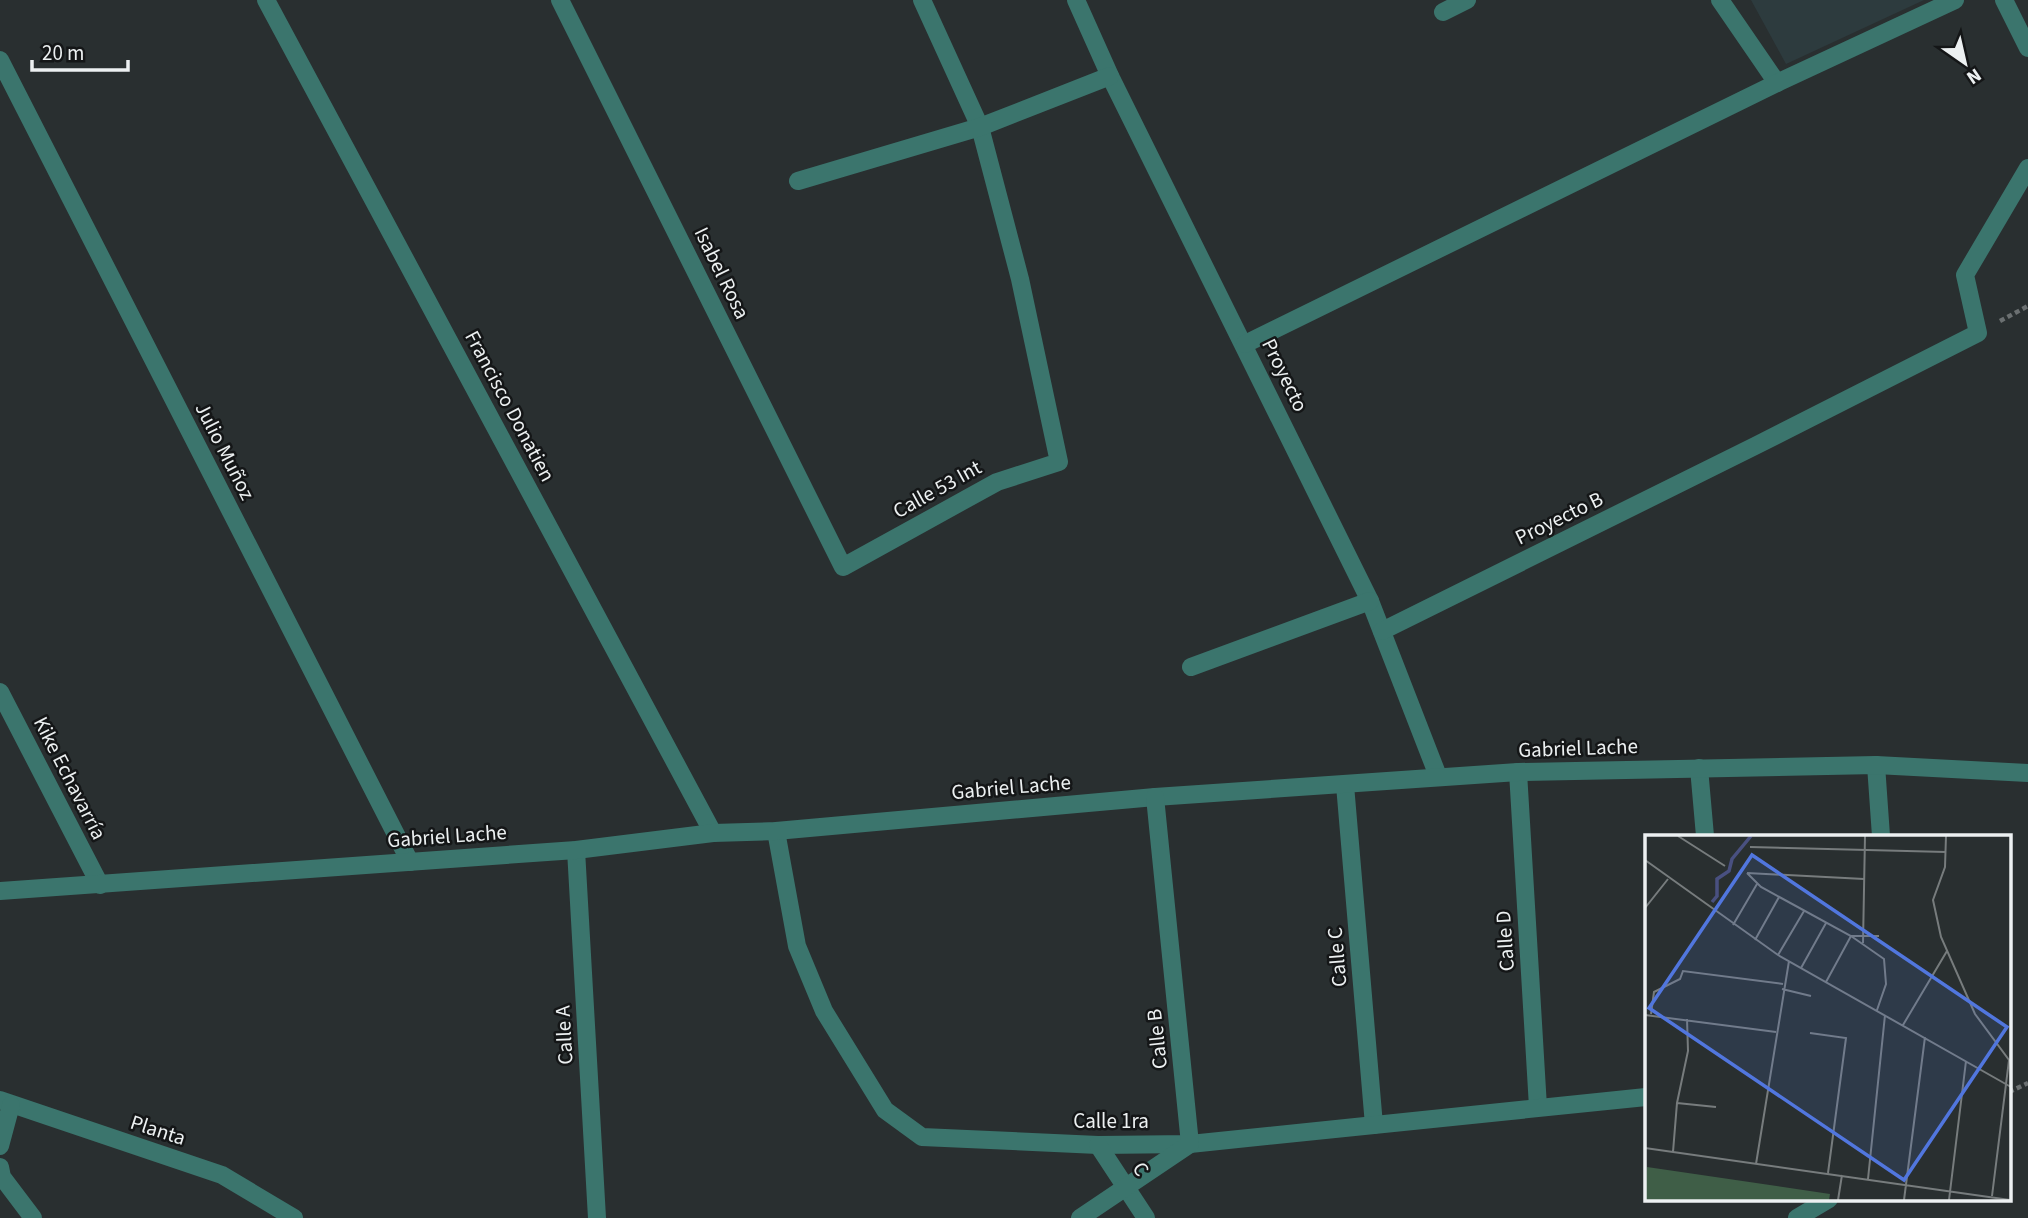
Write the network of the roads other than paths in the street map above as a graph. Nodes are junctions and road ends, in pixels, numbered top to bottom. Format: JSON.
{"nodes":[{"id":1,"x":266,"y":0,"type":"edge"},
{"id":2,"x":560,"y":0,"type":"edge"},
{"id":3,"x":922,"y":0,"type":"edge"},
{"id":4,"x":1076,"y":0,"type":"edge"},
{"id":5,"x":1467,"y":0,"type":"edge"},
{"id":6,"x":1720,"y":0,"type":"edge"},
{"id":7,"x":1955,"y":0,"type":"edge"},
{"id":8,"x":2004,"y":0,"type":"edge"},
{"id":9,"x":1443,"y":12,"type":"dead end"},
{"id":10,"x":2028,"y":48,"type":"edge"},
{"id":11,"x":0,"y":60,"type":"edge"},
{"id":12,"x":1111,"y":76,"type":"junction"},
{"id":13,"x":1777,"y":83,"type":"junction"},
{"id":14,"x":980,"y":127,"type":"junction"},
{"id":15,"x":2028,"y":168,"type":"edge"},
{"id":16,"x":798,"y":181,"type":"dead end"},
{"id":17,"x":1245,"y":344,"type":"junction"},
{"id":18,"x":843,"y":567,"type":"joint"},
{"id":19,"x":1370,"y":601,"type":"junction"},
{"id":20,"x":1382,"y":631,"type":"junction"},
{"id":21,"x":1191,"y":667,"type":"dead end"},
{"id":22,"x":0,"y":692,"type":"edge"},
{"id":23,"x":1876,"y":765,"type":"junction"},
{"id":24,"x":1699,"y":768,"type":"junction"},
{"id":25,"x":1518,"y":772,"type":"junction"},
{"id":26,"x":2028,"y":773,"type":"edge"},
{"id":27,"x":1438,"y":776,"type":"junction"},
{"id":28,"x":1345,"y":785,"type":"junction"},
{"id":29,"x":1155,"y":797,"type":"junction"},
{"id":30,"x":776,"y":831,"type":"junction"},
{"id":31,"x":713,"y":833,"type":"junction"},
{"id":32,"x":1705,"y":835,"type":"edge"},
{"id":33,"x":1881,"y":835,"type":"edge"},
{"id":34,"x":576,"y":850,"type":"junction"},
{"id":35,"x":410,"y":862,"type":"junction"},
{"id":36,"x":100,"y":885,"type":"junction"},
{"id":37,"x":0,"y":891,"type":"edge"},
{"id":38,"x":1645,"y":1097,"type":"edge"},
{"id":39,"x":6,"y":1103,"type":"edge"},
{"id":40,"x":1538,"y":1107,"type":"junction"},
{"id":41,"x":1374,"y":1125,"type":"junction"},
{"id":42,"x":1190,"y":1144,"type":"junction"},
{"id":43,"x":1098,"y":1145,"type":"junction"},
{"id":44,"x":0,"y":1146,"type":"edge"},
{"id":45,"x":0,"y":1167,"type":"edge"},
{"id":46,"x":1126,"y":1188,"type":"junction"},
{"id":47,"x":1827,"y":1200,"type":"edge"},
{"id":48,"x":33,"y":1218,"type":"edge"},
{"id":49,"x":295,"y":1218,"type":"edge"},
{"id":50,"x":597,"y":1218,"type":"edge"},
{"id":51,"x":1080,"y":1218,"type":"edge"},
{"id":52,"x":1146,"y":1218,"type":"edge"},
{"id":53,"x":1797,"y":1218,"type":"edge"}],
"edges":[{"from":1,"to":31,"type":"street","name":"Francisco Donatien"},
{"from":2,"to":18,"type":"street","name":"Isabel Rosa"},
{"from":3,"to":14,"type":"street"},
{"from":4,"to":12,"type":"street","name":"Proyecto"},
{"from":5,"to":9,"type":"street"},
{"from":6,"to":13,"type":"street"},
{"from":7,"to":13,"type":"street"},
{"from":8,"to":10,"type":"street"},
{"from":11,"to":35,"type":"street","name":"Julio Muñoz"},
{"from":12,"to":14,"type":"street"},
{"from":12,"to":17,"type":"street","name":"Proyecto"},
{"from":13,"to":17,"type":"street"},
{"from":14,"to":16,"type":"street"},
{"from":14,"to":18,"type":"street","name":"Calle 53 Int"},
{"from":15,"to":20,"type":"street","name":"Proyecto B"},
{"from":17,"to":19,"type":"street","name":"Proyecto"},
{"from":19,"to":20,"type":"street","name":"Proyecto"},
{"from":19,"to":21,"type":"street"},
{"from":20,"to":27,"type":"street","name":"Proyecto"},
{"from":22,"to":36,"type":"street","name":"Kike Echavarría"},
{"from":23,"to":24,"type":"street","name":"Gabriel Lache"},
{"from":23,"to":26,"type":"street","name":"Gabriel Lache"},
{"from":23,"to":33,"type":"street"},
{"from":24,"to":25,"type":"street","name":"Gabriel Lache"},
{"from":24,"to":32,"type":"street"},
{"from":25,"to":27,"type":"street","name":"Gabriel Lache"},
{"from":25,"to":40,"type":"street","name":"Calle D"},
{"from":27,"to":28,"type":"street","name":"Gabriel Lache"},
{"from":28,"to":29,"type":"street","name":"Gabriel Lache"},
{"from":28,"to":41,"type":"street","name":"Calle C"},
{"from":29,"to":30,"type":"street","name":"Gabriel Lache"},
{"from":29,"to":42,"type":"street","name":"Calle B"},
{"from":30,"to":31,"type":"street","name":"Gabriel Lache"},
{"from":30,"to":43,"type":"street","name":"Calle 1ra"},
{"from":31,"to":34,"type":"street","name":"Gabriel Lache"},
{"from":34,"to":35,"type":"street","name":"Gabriel Lache"},
{"from":34,"to":50,"type":"street","name":"Calle A"},
{"from":35,"to":36,"type":"street","name":"Gabriel Lache"},
{"from":36,"to":37,"type":"street","name":"Gabriel Lache"},
{"from":38,"to":40,"type":"street","name":"Calle 1ra"},
{"from":39,"to":44,"type":"street"},
{"from":39,"to":49,"type":"street","name":"Planta"},
{"from":40,"to":41,"type":"street","name":"Calle 1ra"},
{"from":41,"to":42,"type":"street","name":"Calle 1ra"},
{"from":42,"to":43,"type":"street","name":"Calle 1ra"},
{"from":42,"to":46,"type":"street"},
{"from":43,"to":46,"type":"street","name":"C"},
{"from":45,"to":48,"type":"street"},
{"from":46,"to":51,"type":"street"},
{"from":46,"to":52,"type":"street","name":"C"},
{"from":47,"to":53,"type":"street"}]}
